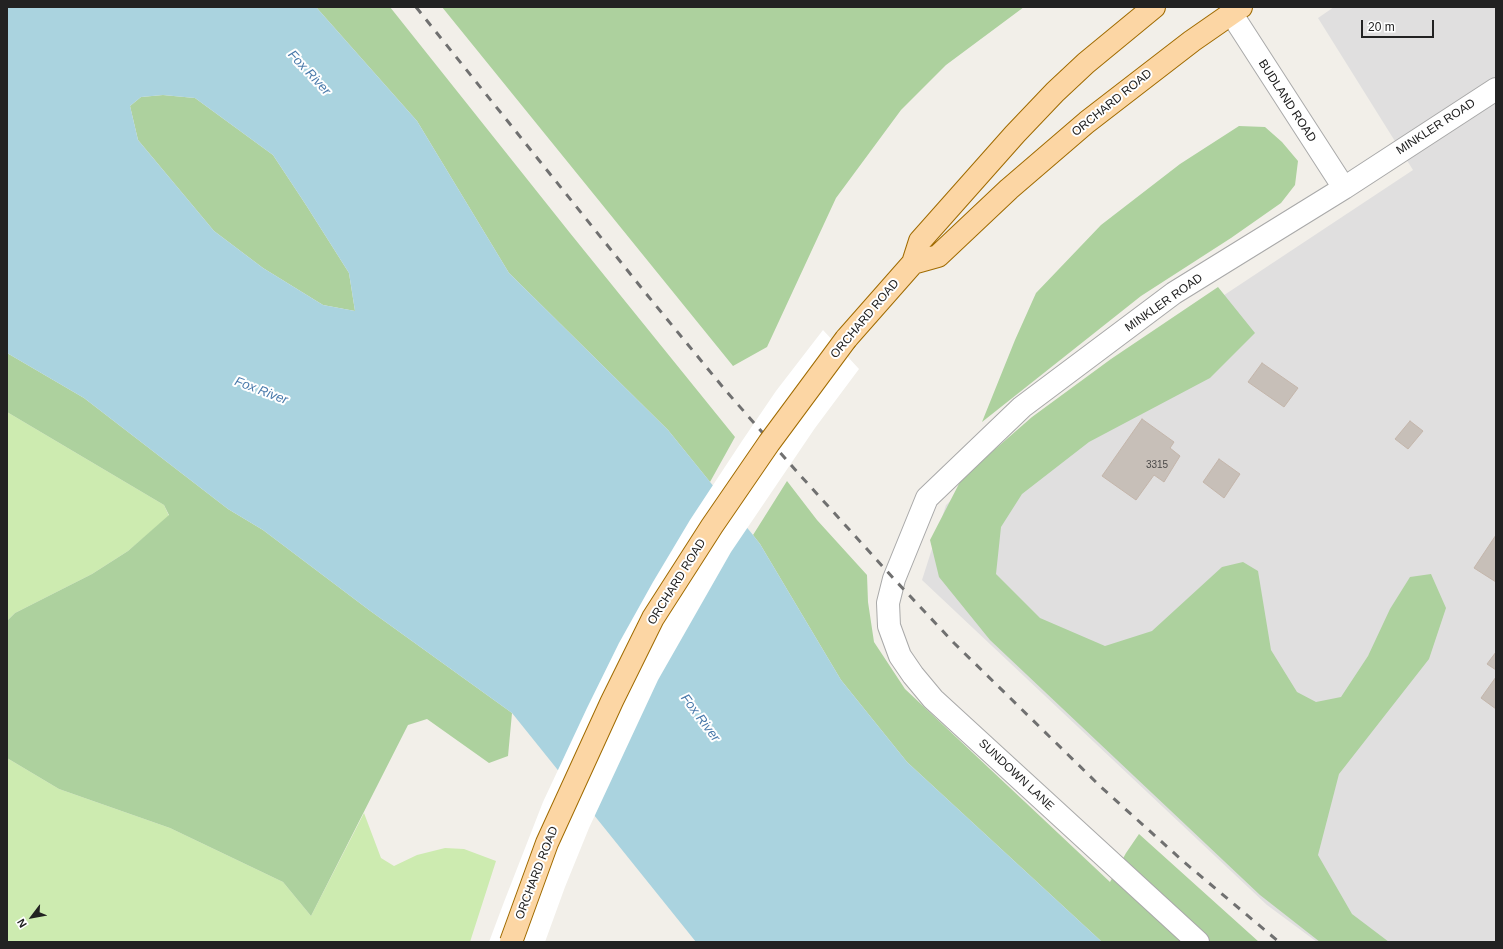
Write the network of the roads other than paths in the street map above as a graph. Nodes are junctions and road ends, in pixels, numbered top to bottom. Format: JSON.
{"nodes":[{"id":1,"x":1154,"y":7,"type":"edge"},
{"id":2,"x":1236,"y":10,"type":"edge"},
{"id":3,"x":1496,"y":89,"type":"edge"},
{"id":4,"x":1344,"y":188,"type":"junction"},
{"id":5,"x":913,"y":263,"type":"junction"},
{"id":6,"x":894,"y":579,"type":"joint"},
{"id":7,"x":511,"y":942,"type":"edge"},
{"id":8,"x":1198,"y":942,"type":"edge"}],
"edges":[{"from":1,"to":5,"type":"main road","name":"ORCHARD ROAD"},
{"from":2,"to":4,"type":"street","name":"BUDLAND ROAD"},
{"from":2,"to":5,"type":"main road","name":"ORCHARD ROAD"},
{"from":3,"to":4,"type":"street","name":"MINKLER ROAD"},
{"from":4,"to":6,"type":"street","name":"MINKLER ROAD"},
{"from":5,"to":7,"type":"main road","name":"ORCHARD ROAD","bridge":true},
{"from":6,"to":8,"type":"street","name":"SUNDOWN LANE"}]}
